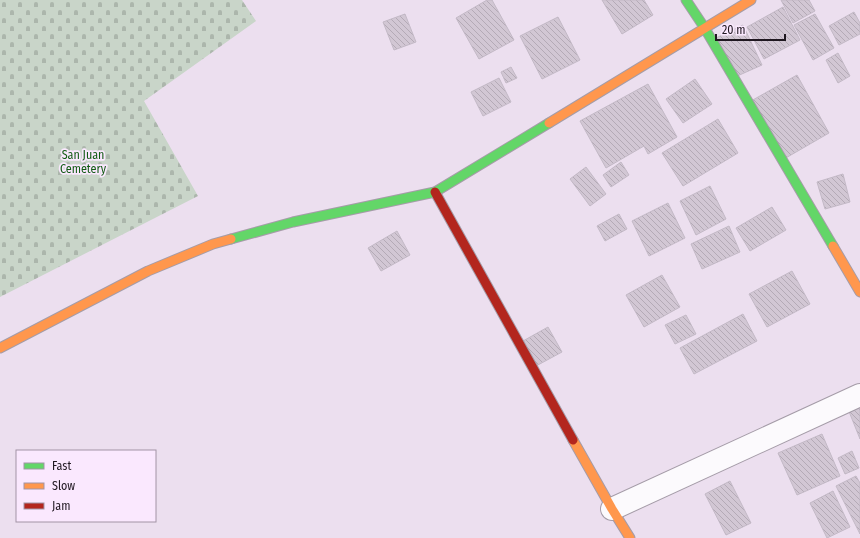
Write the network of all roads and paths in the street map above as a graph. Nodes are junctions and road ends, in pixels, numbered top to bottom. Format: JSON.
{"nodes":[{"id":1,"x":686,"y":0,"type":"edge"},
{"id":2,"x":751,"y":0,"type":"edge"},
{"id":3,"x":704,"y":27,"type":"junction"},
{"id":4,"x":435,"y":192,"type":"junction"},
{"id":5,"x":860,"y":292,"type":"edge"},
{"id":6,"x":0,"y":348,"type":"edge"},
{"id":7,"x":860,"y":395,"type":"edge"},
{"id":8,"x":612,"y":509,"type":"junction"},
{"id":9,"x":630,"y":538,"type":"edge"}],
"edges":[{"from":1,"to":3,"type":"street"},
{"from":2,"to":3,"type":"street"},
{"from":3,"to":4,"type":"street"},
{"from":3,"to":5,"type":"street"},
{"from":4,"to":6,"type":"street"},
{"from":4,"to":8,"type":"street"},
{"from":7,"to":8,"type":"street"},
{"from":8,"to":9,"type":"street"}]}
